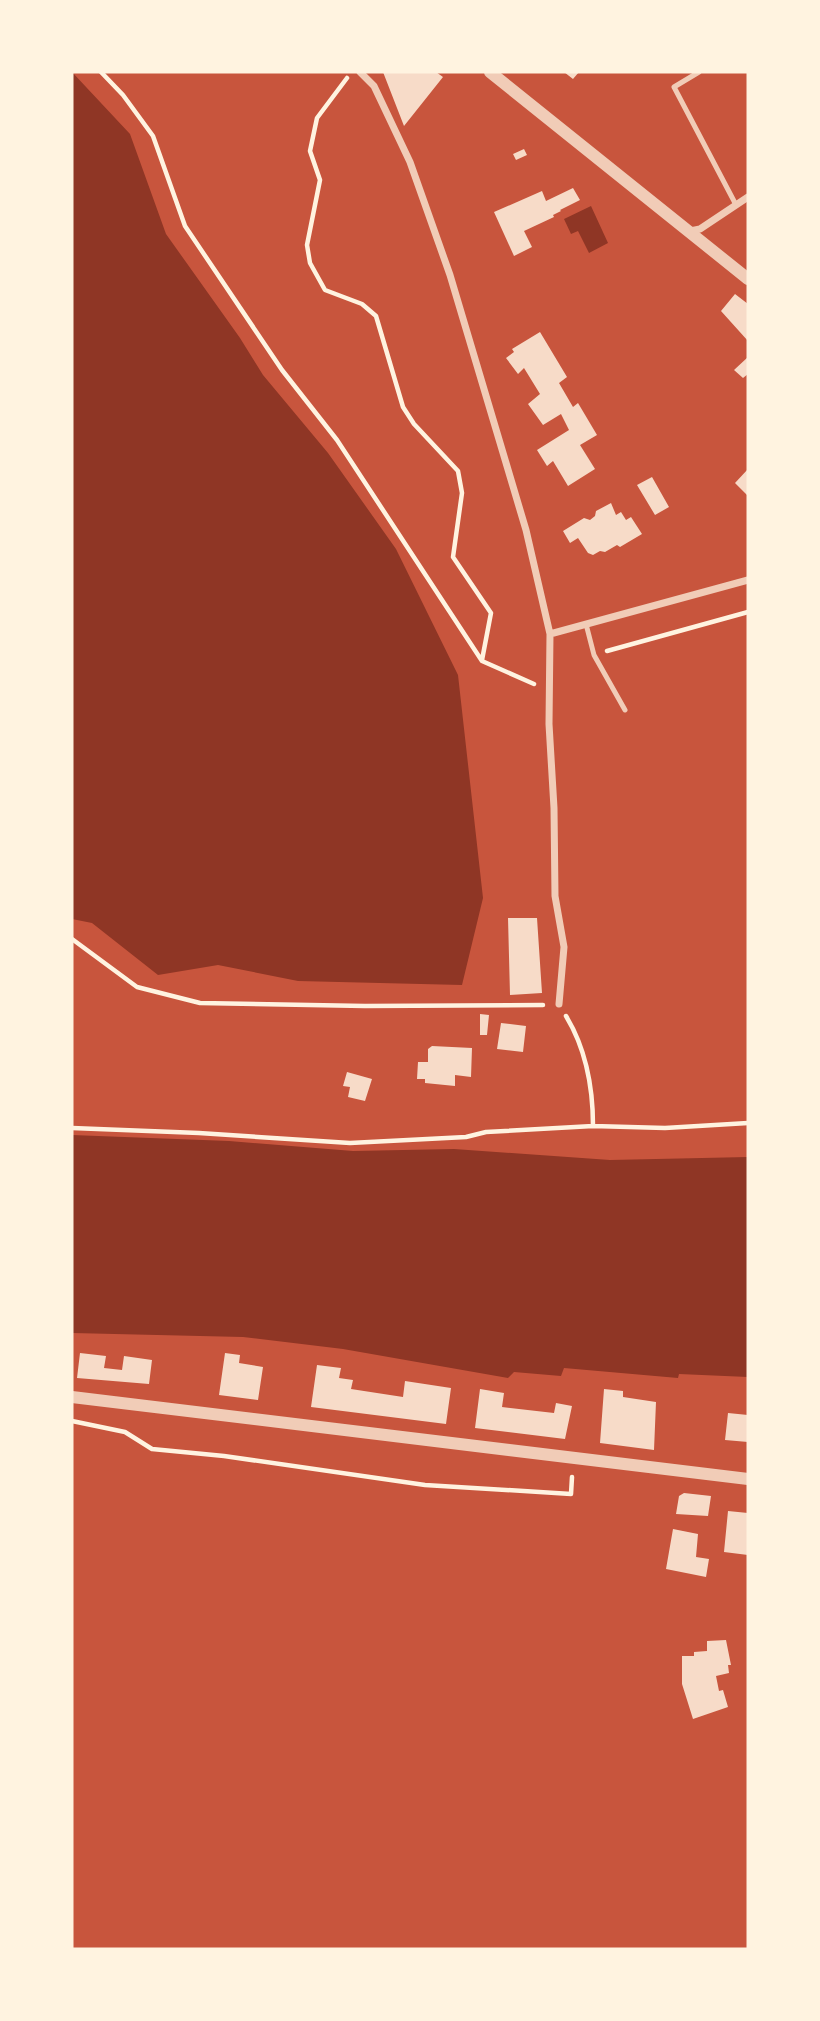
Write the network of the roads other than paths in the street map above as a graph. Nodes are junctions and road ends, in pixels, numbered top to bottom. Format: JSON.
{"nodes":[{"id":1,"x":360,"y":72,"type":"edge"},
{"id":2,"x":490,"y":72,"type":"edge"},
{"id":3,"x":699,"y":72,"type":"edge"},
{"id":4,"x":748,"y":197,"type":"edge"},
{"id":5,"x":736,"y":203,"type":"junction"},
{"id":6,"x":689,"y":232,"type":"junction"},
{"id":7,"x":748,"y":279,"type":"edge"},
{"id":8,"x":748,"y":580,"type":"edge"},
{"id":9,"x":586,"y":624,"type":"junction"},
{"id":10,"x":550,"y":634,"type":"junction"},
{"id":11,"x":625,"y":710,"type":"dead end"},
{"id":12,"x":559,"y":1004,"type":"road end"},
{"id":13,"x":72,"y":1397,"type":"edge"},
{"id":14,"x":748,"y":1479,"type":"edge"}],
"edges":[{"from":1,"to":10,"type":"street"},
{"from":2,"to":6,"type":"street"},
{"from":3,"to":5,"type":"lane"},
{"from":4,"to":5,"type":"street"},
{"from":5,"to":6,"type":"street"},
{"from":6,"to":7,"type":"street"},
{"from":8,"to":9,"type":"street"},
{"from":9,"to":10,"type":"street"},
{"from":9,"to":11,"type":"lane"},
{"from":10,"to":12,"type":"street"},
{"from":13,"to":14,"type":"street"}]}
